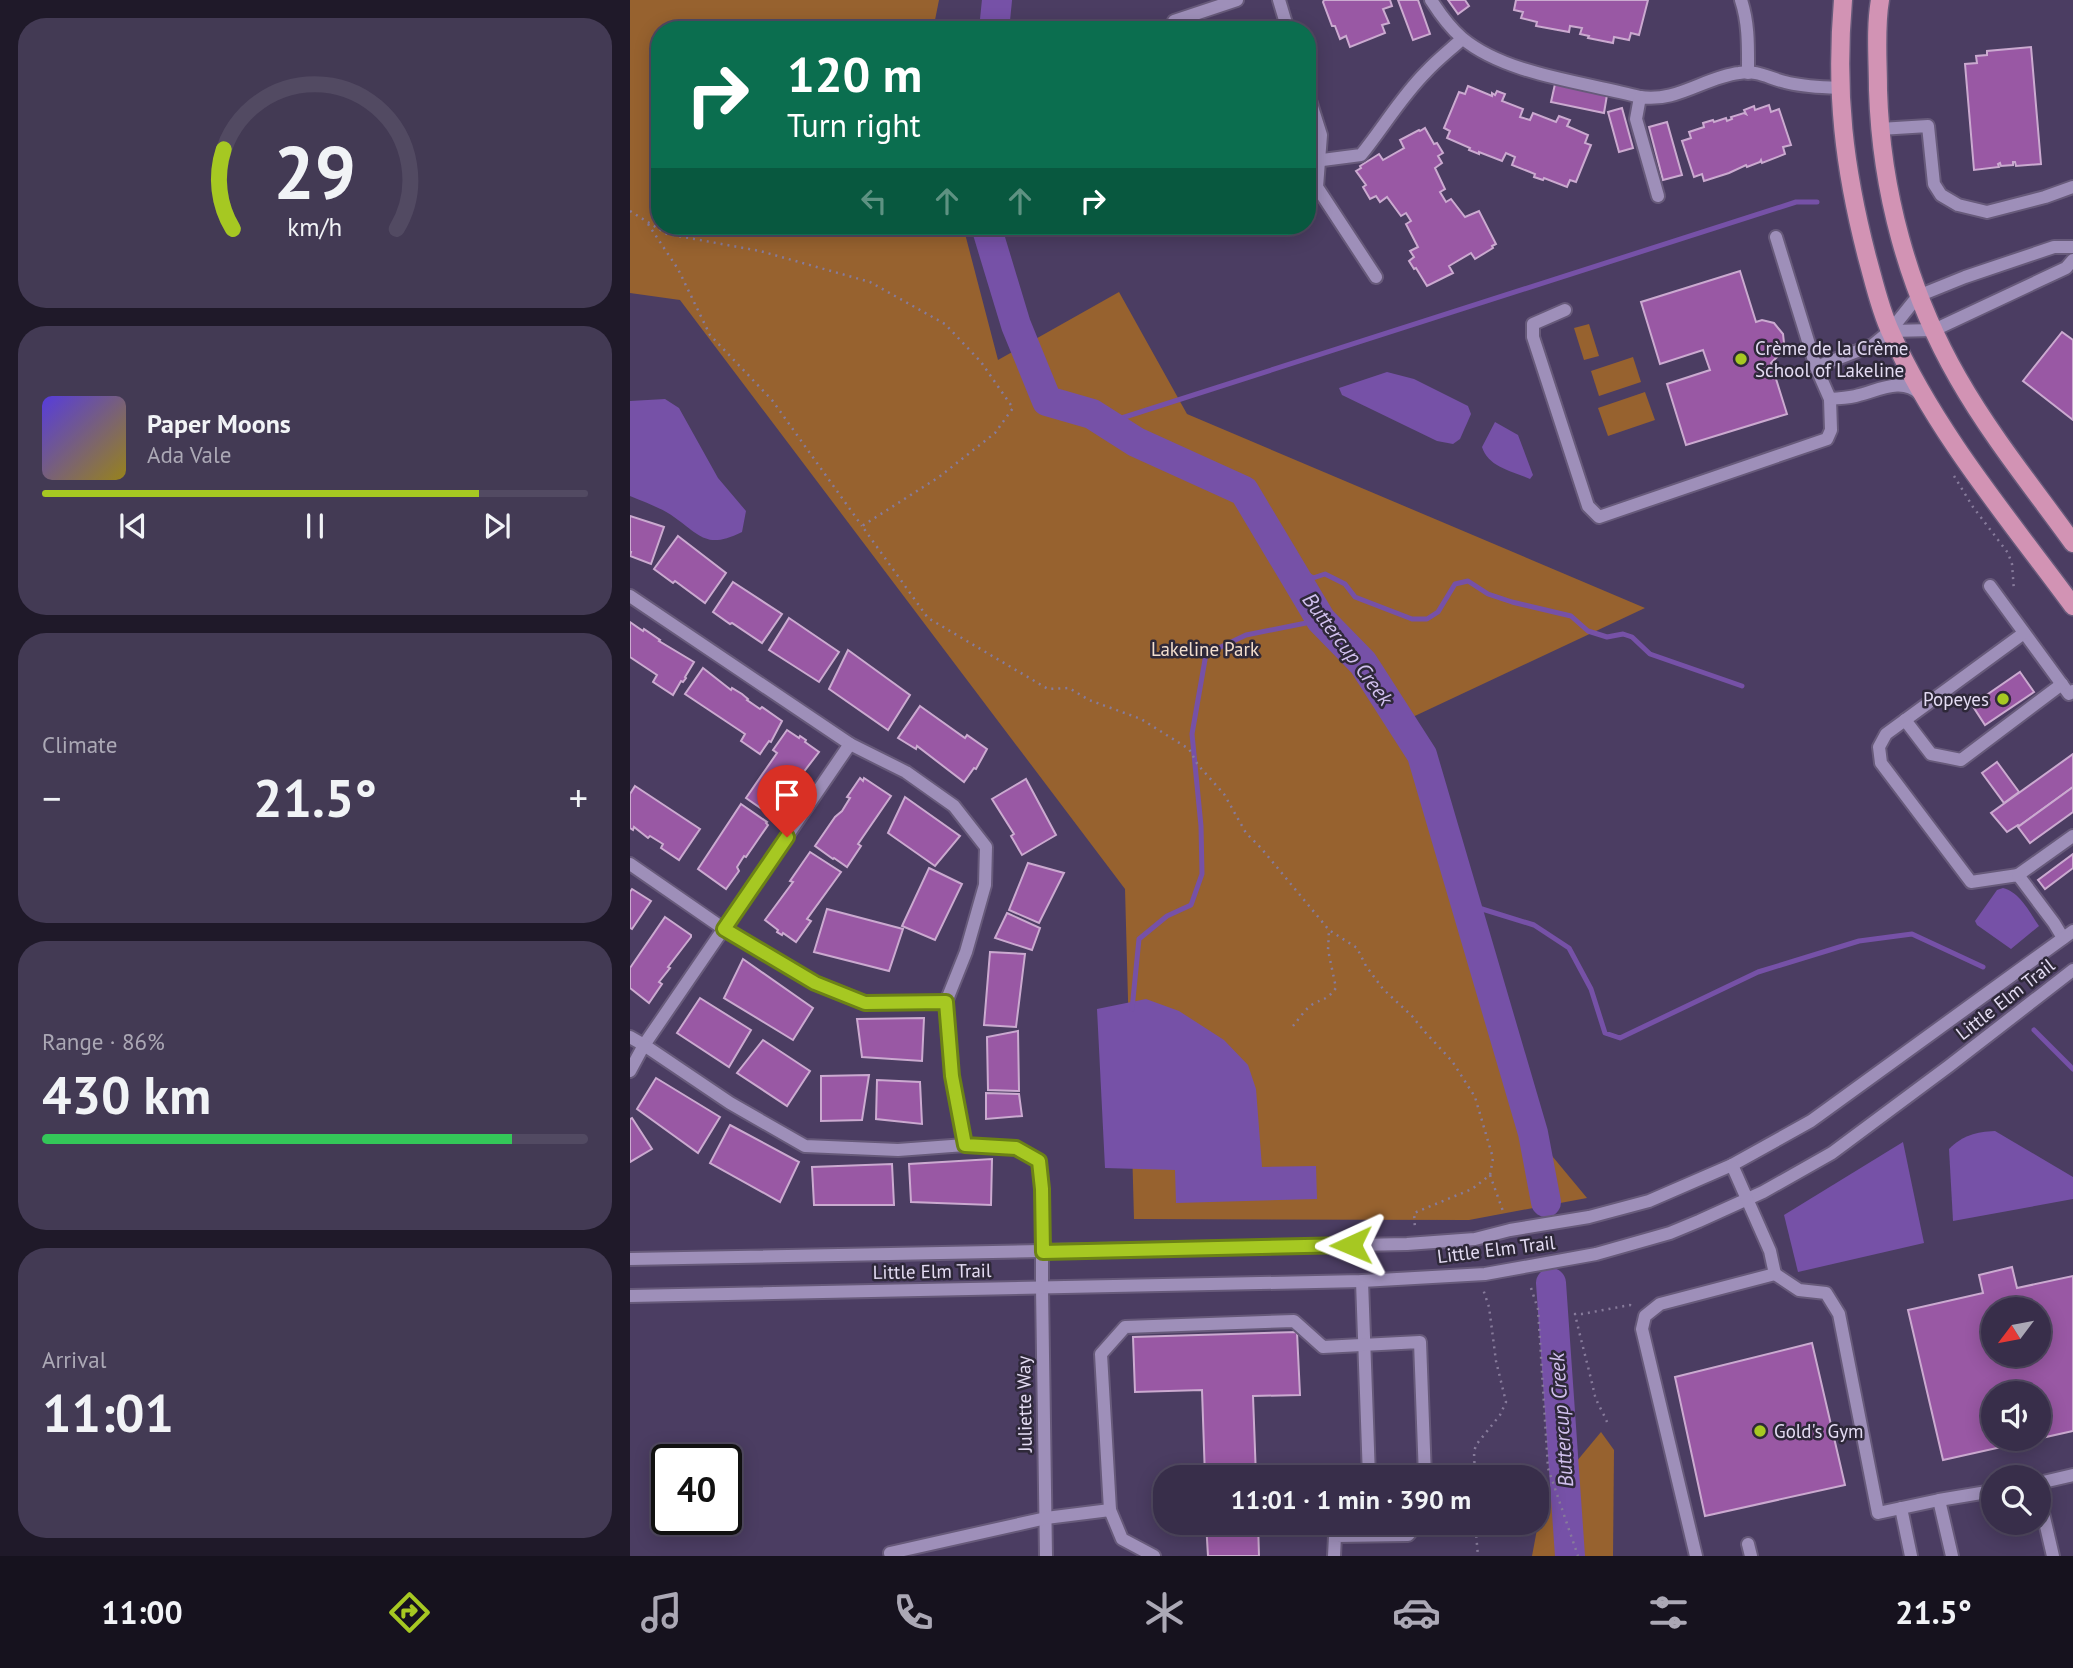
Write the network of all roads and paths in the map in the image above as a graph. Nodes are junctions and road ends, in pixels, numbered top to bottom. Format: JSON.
{"nodes":[{"id":1,"x":1237,"y":0,"type":"edge"},
{"id":2,"x":1279,"y":0,"type":"edge"},
{"id":3,"x":1431,"y":0,"type":"edge"},
{"id":4,"x":1741,"y":0,"type":"edge"},
{"id":5,"x":1843,"y":0,"type":"edge"},
{"id":6,"x":1880,"y":0,"type":"edge"},
{"id":7,"x":1174,"y":21,"type":"dead end"},
{"id":8,"x":1285,"y":21,"type":"edge"},
{"id":9,"x":1462,"y":39,"type":"junction"},
{"id":10,"x":1748,"y":73,"type":"junction"},
{"id":11,"x":1839,"y":88,"type":"junction"},
{"id":12,"x":1640,"y":97,"type":"junction"},
{"id":13,"x":1316,"y":119,"type":"edge"},
{"id":14,"x":1880,"y":129,"type":"junction"},
{"id":15,"x":1316,"y":151,"type":"edge"},
{"id":16,"x":1316,"y":161,"type":"edge"},
{"id":17,"x":1316,"y":180,"type":"edge"},
{"id":18,"x":2073,"y":187,"type":"edge"},
{"id":19,"x":1658,"y":197,"type":"dead end"},
{"id":20,"x":630,"y":211,"type":"edge"},
{"id":21,"x":646,"y":221,"type":"junction"},
{"id":22,"x":651,"y":224,"type":"edge"},
{"id":23,"x":651,"y":228,"type":"edge"},
{"id":24,"x":655,"y":235,"type":"edge"},
{"id":25,"x":672,"y":235,"type":"edge"},
{"id":26,"x":1776,"y":237,"type":"dead end"},
{"id":27,"x":2073,"y":247,"type":"edge"},
{"id":28,"x":2073,"y":260,"type":"edge"},
{"id":29,"x":1376,"y":277,"type":"dead end"},
{"id":30,"x":1918,"y":296,"type":"junction"},
{"id":31,"x":1566,"y":310,"type":"dead end"},
{"id":32,"x":1934,"y":330,"type":"junction"},
{"id":33,"x":1890,"y":331,"type":"junction"},
{"id":34,"x":1816,"y":367,"type":"junction"},
{"id":35,"x":1830,"y":399,"type":"junction"},
{"id":36,"x":1928,"y":402,"type":"junction"},
{"id":37,"x":1952,"y":474,"type":"dead end"},
{"id":38,"x":862,"y":526,"type":"junction"},
{"id":39,"x":2072,"y":540,"type":"edge"},
{"id":40,"x":1990,"y":586,"type":"dead end"},
{"id":41,"x":2014,"y":591,"type":"dead end"},
{"id":42,"x":630,"y":596,"type":"edge"},
{"id":43,"x":2073,"y":606,"type":"edge"},
{"id":44,"x":2024,"y":633,"type":"junction"},
{"id":45,"x":2069,"y":692,"type":"edge"},
{"id":46,"x":1905,"y":720,"type":"junction"},
{"id":47,"x":850,"y":744,"type":"junction"},
{"id":48,"x":2073,"y":836,"type":"edge"},
{"id":49,"x":630,"y":864,"type":"edge"},
{"id":50,"x":2018,"y":875,"type":"junction"},
{"id":51,"x":724,"y":929,"type":"junction"},
{"id":52,"x":1329,"y":930,"type":"junction"},
{"id":53,"x":2068,"y":935,"type":"edge"},
{"id":54,"x":2073,"y":970,"type":"edge"},
{"id":55,"x":946,"y":1002,"type":"junction"},
{"id":56,"x":1293,"y":1026,"type":"dead end"},
{"id":57,"x":630,"y":1037,"type":"edge"},
{"id":58,"x":643,"y":1045,"type":"junction"},
{"id":59,"x":630,"y":1071,"type":"edge"},
{"id":60,"x":965,"y":1145,"type":"junction"},
{"id":61,"x":1732,"y":1165,"type":"junction"},
{"id":62,"x":1490,"y":1175,"type":"junction"},
{"id":63,"x":1747,"y":1200,"type":"junction"},
{"id":64,"x":1504,"y":1214,"type":"dead end"},
{"id":65,"x":1415,"y":1224,"type":"dead end"},
{"id":66,"x":1043,"y":1252,"type":"junction"},
{"id":67,"x":630,"y":1259,"type":"edge"},
{"id":68,"x":1775,"y":1274,"type":"junction"},
{"id":69,"x":1362,"y":1281,"type":"junction"},
{"id":70,"x":1042,"y":1288,"type":"junction"},
{"id":71,"x":1531,"y":1288,"type":"dead end"},
{"id":72,"x":1483,"y":1289,"type":"dead end"},
{"id":73,"x":630,"y":1296,"type":"edge"},
{"id":74,"x":1645,"y":1316,"type":"junction"},
{"id":75,"x":1364,"y":1345,"type":"junction"},
{"id":76,"x":1607,"y":1422,"type":"dead end"},
{"id":77,"x":1369,"y":1465,"type":"edge"},
{"id":78,"x":1425,"y":1465,"type":"edge"},
{"id":79,"x":1475,"y":1465,"type":"edge"},
{"id":80,"x":2073,"y":1475,"type":"edge"},
{"id":81,"x":2051,"y":1480,"type":"edge"},
{"id":82,"x":1981,"y":1493,"type":"edge"},
{"id":83,"x":1939,"y":1500,"type":"junction"},
{"id":84,"x":1901,"y":1508,"type":"junction"},
{"id":85,"x":1110,"y":1510,"type":"junction"},
{"id":86,"x":1046,"y":1518,"type":"junction"},
{"id":87,"x":1340,"y":1535,"type":"edge"},
{"id":88,"x":1476,"y":1535,"type":"edge"},
{"id":89,"x":2048,"y":1535,"type":"edge"},
{"id":90,"x":891,"y":1556,"type":"edge"},
{"id":91,"x":1046,"y":1556,"type":"edge"},
{"id":92,"x":1154,"y":1556,"type":"edge"},
{"id":93,"x":1334,"y":1556,"type":"edge"},
{"id":94,"x":1478,"y":1556,"type":"edge"},
{"id":95,"x":1578,"y":1556,"type":"edge"},
{"id":96,"x":1696,"y":1556,"type":"edge"},
{"id":97,"x":1911,"y":1556,"type":"edge"},
{"id":98,"x":1952,"y":1556,"type":"edge"},
{"id":99,"x":2053,"y":1556,"type":"edge"}],
"edges":[{"from":1,"to":7,"type":"street"},
{"from":2,"to":8,"type":"street"},
{"from":3,"to":9,"type":"street"},
{"from":4,"to":10,"type":"street"},
{"from":5,"to":11,"type":"main road"},
{"from":6,"to":14,"type":"main road"},
{"from":9,"to":12,"type":"street"},
{"from":9,"to":16,"type":"street"},
{"from":10,"to":11,"type":"street"},
{"from":10,"to":12,"type":"street"},
{"from":11,"to":33,"type":"main road"},
{"from":12,"to":19,"type":"street"},
{"from":13,"to":15,"type":"street"},
{"from":14,"to":18,"type":"street"},
{"from":14,"to":30,"type":"main road"},
{"from":17,"to":29,"type":"street"},
{"from":20,"to":21,"type":"path"},
{"from":21,"to":22,"type":"path"},
{"from":21,"to":23,"type":"path"},
{"from":24,"to":38,"type":"path"},
{"from":25,"to":38,"type":"path"},
{"from":26,"to":34,"type":"street"},
{"from":27,"to":30,"type":"street"},
{"from":28,"to":32,"type":"street"},
{"from":30,"to":32,"type":"main road"},
{"from":30,"to":33,"type":"street"},
{"from":31,"to":35,"type":"street"},
{"from":32,"to":33,"type":"street"},
{"from":32,"to":39,"type":"main road"},
{"from":33,"to":34,"type":"street"},
{"from":33,"to":36,"type":"main road"},
{"from":34,"to":35,"type":"street"},
{"from":35,"to":36,"type":"street"},
{"from":36,"to":43,"type":"main road"},
{"from":37,"to":41,"type":"path"},
{"from":38,"to":52,"type":"path"},
{"from":40,"to":44,"type":"street"},
{"from":42,"to":47,"type":"street"},
{"from":44,"to":45,"type":"street"},
{"from":44,"to":46,"type":"street"},
{"from":45,"to":46,"type":"street"},
{"from":46,"to":50,"type":"street"},
{"from":47,"to":51,"type":"street"},
{"from":47,"to":55,"type":"street"},
{"from":48,"to":50,"type":"street"},
{"from":49,"to":51,"type":"street"},
{"from":50,"to":53,"type":"street"},
{"from":51,"to":55,"type":"street"},
{"from":51,"to":58,"type":"street"},
{"from":52,"to":56,"type":"path"},
{"from":52,"to":62,"type":"path"},
{"from":53,"to":61,"type":"street","name":"Little Elm Trail"},
{"from":54,"to":63,"type":"street","name":"Little Elm Trail"},
{"from":55,"to":60,"type":"street"},
{"from":57,"to":58,"type":"street"},
{"from":58,"to":59,"type":"street"},
{"from":58,"to":60,"type":"street"},
{"from":60,"to":66,"type":"street","name":"Juliette Way"},
{"from":61,"to":63,"type":"street"},
{"from":61,"to":66,"type":"street","name":"Little Elm Trail"},
{"from":62,"to":64,"type":"path"},
{"from":62,"to":65,"type":"path"},
{"from":63,"to":68,"type":"street"},
{"from":63,"to":69,"type":"street","name":"Little Elm Trail"},
{"from":66,"to":67,"type":"street","name":"Little Elm Trail"},
{"from":66,"to":70,"type":"street","name":"Juliette Way"},
{"from":68,"to":74,"type":"street"},
{"from":68,"to":84,"type":"street"},
{"from":69,"to":70,"type":"street","name":"Little Elm Trail"},
{"from":69,"to":75,"type":"street"},
{"from":70,"to":73,"type":"street","name":"Little Elm Trail"},
{"from":70,"to":86,"type":"street","name":"Juliette Way"},
{"from":71,"to":95,"type":"path"},
{"from":72,"to":79,"type":"path"},
{"from":74,"to":76,"type":"path"},
{"from":74,"to":96,"type":"street"},
{"from":75,"to":77,"type":"street"},
{"from":75,"to":78,"type":"street"},
{"from":75,"to":85,"type":"street"},
{"from":80,"to":81,"type":"street"},
{"from":82,"to":83,"type":"street"},
{"from":83,"to":84,"type":"street"},
{"from":83,"to":98,"type":"street"},
{"from":84,"to":97,"type":"street"},
{"from":85,"to":86,"type":"street"},
{"from":85,"to":92,"type":"street"},
{"from":86,"to":90,"type":"street"},
{"from":86,"to":91,"type":"street","name":"Juliette Way"},
{"from":87,"to":93,"type":"street"},
{"from":88,"to":94,"type":"path"},
{"from":89,"to":99,"type":"street"}]}
